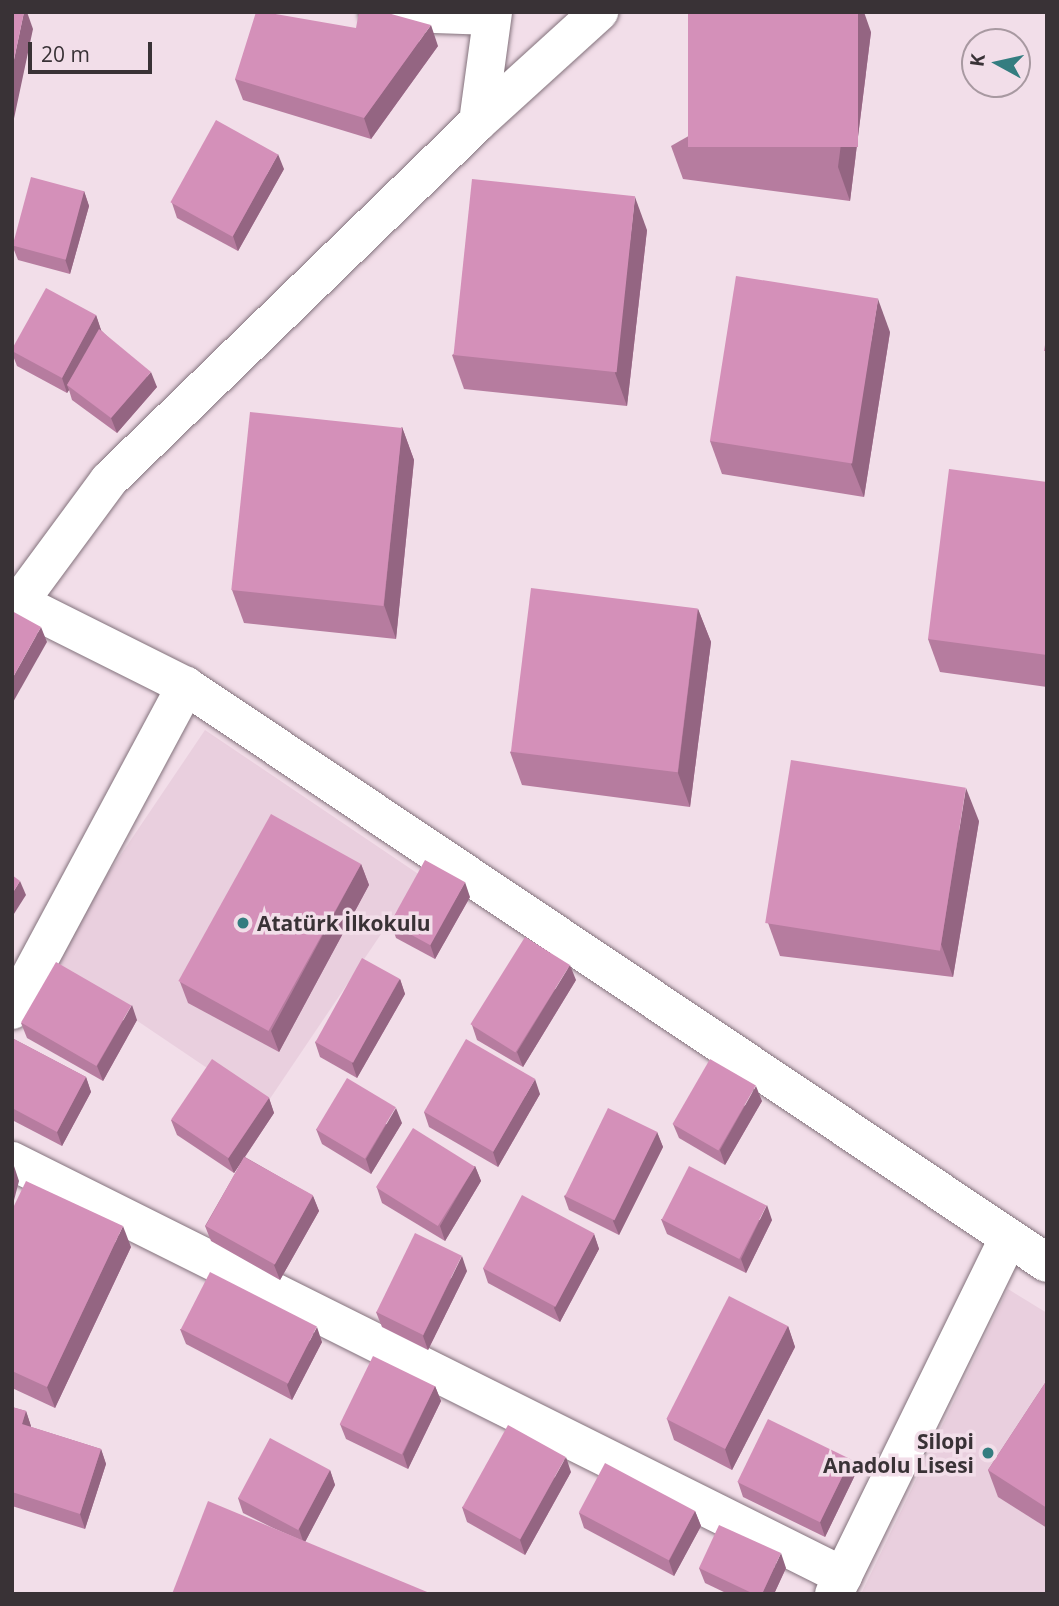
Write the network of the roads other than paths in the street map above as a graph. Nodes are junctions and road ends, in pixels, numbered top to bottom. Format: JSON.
{"nodes":[{"id":1,"x":378,"y":12,"type":"edge"},
{"id":2,"x":599,"y":12,"type":"edge"},
{"id":3,"x":492,"y":14,"type":"edge"},
{"id":4,"x":478,"y":122,"type":"junction"},
{"id":5,"x":16,"y":600,"type":"edge"},
{"id":6,"x":186,"y":686,"type":"junction"},
{"id":7,"x":12,"y":1010,"type":"edge"},
{"id":8,"x":12,"y":1161,"type":"edge"},
{"id":9,"x":1008,"y":1239,"type":"junction"},
{"id":10,"x":1047,"y":1264,"type":"edge"},
{"id":11,"x":839,"y":1585,"type":"edge"}],
"edges":[{"from":1,"to":3,"type":"street"},
{"from":2,"to":4,"type":"street"},
{"from":3,"to":4,"type":"street"},
{"from":4,"to":5,"type":"street"},
{"from":5,"to":6,"type":"street"},
{"from":6,"to":7,"type":"street"},
{"from":6,"to":9,"type":"street"},
{"from":8,"to":11,"type":"street"},
{"from":9,"to":10,"type":"street"},
{"from":9,"to":11,"type":"street"}]}
